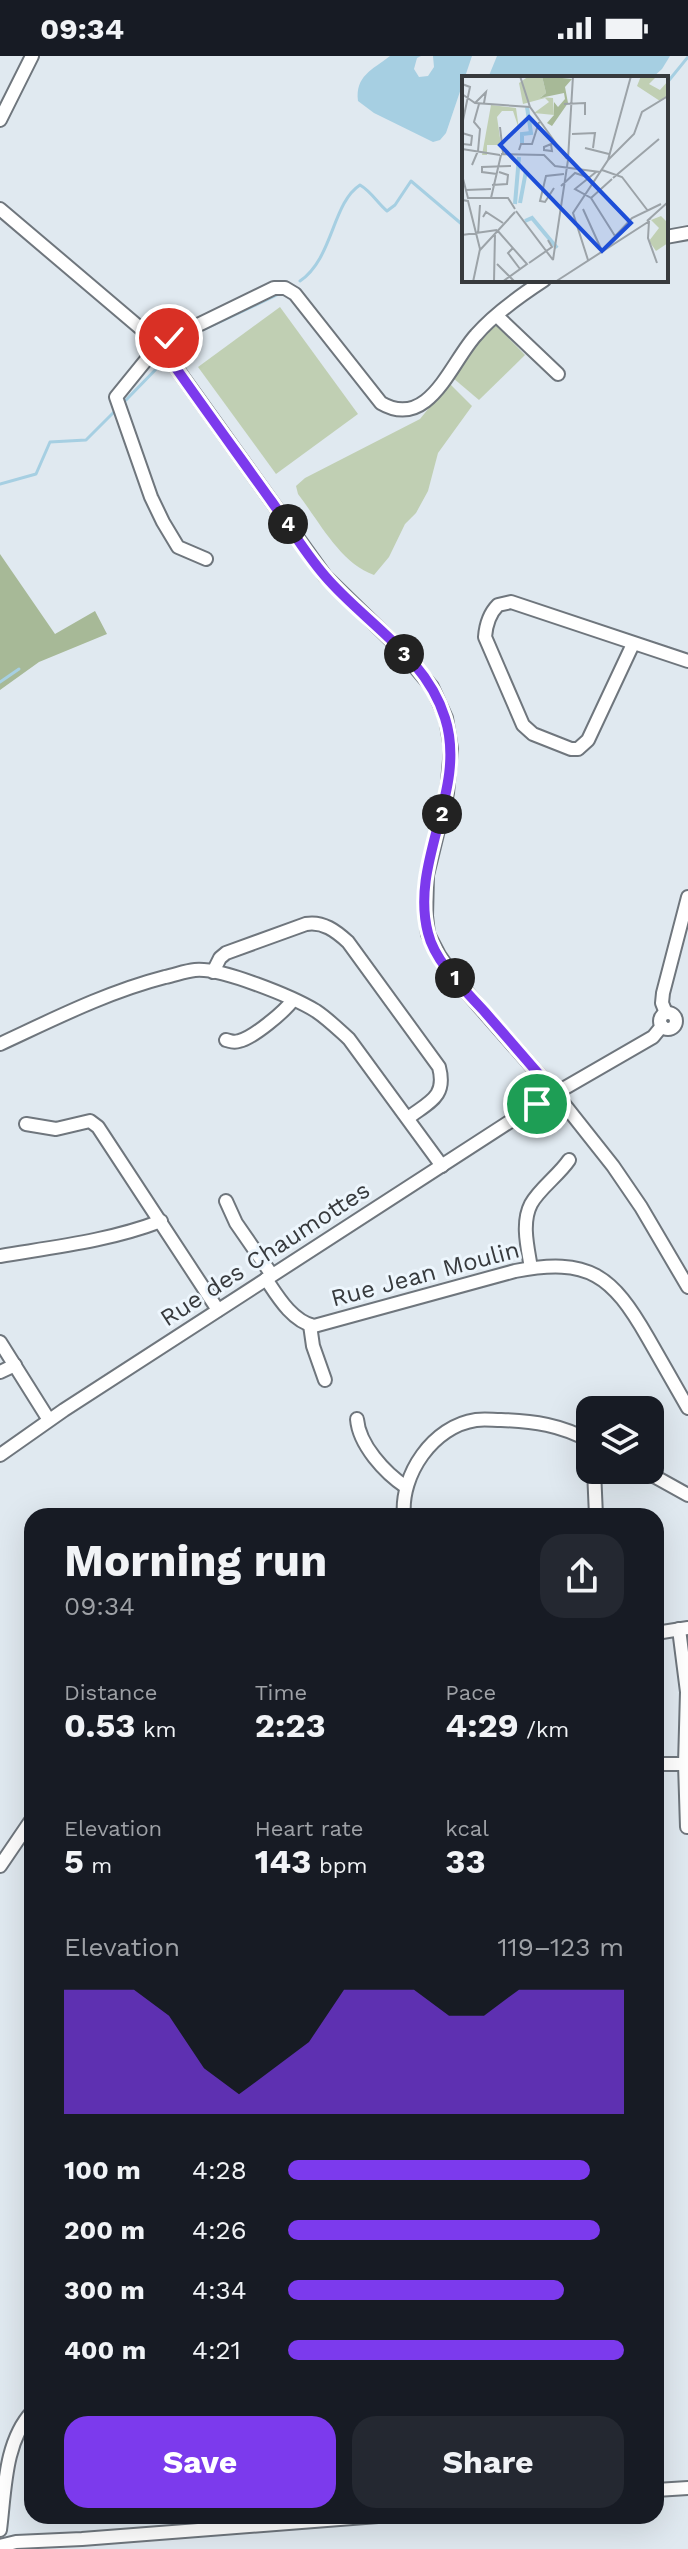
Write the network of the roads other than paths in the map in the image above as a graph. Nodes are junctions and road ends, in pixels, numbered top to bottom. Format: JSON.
{"nodes":[{"id":1,"x":32,"y":56,"type":"edge"},
{"id":2,"x":0,"y":120,"type":"edge"},
{"id":3,"x":0,"y":209,"type":"edge"},
{"id":4,"x":688,"y":233,"type":"edge"},
{"id":5,"x":668,"y":237,"type":"edge"},
{"id":6,"x":541,"y":282,"type":"edge"},
{"id":7,"x":497,"y":316,"type":"junction"},
{"id":8,"x":159,"y":344,"type":"junction"},
{"id":9,"x":558,"y":374,"type":"dead end"},
{"id":10,"x":206,"y":559,"type":"dead end"},
{"id":11,"x":633,"y":644,"type":"junction"},
{"id":12,"x":688,"y":661,"type":"edge"},
{"id":13,"x":688,"y":897,"type":"edge"},
{"id":14,"x":213,"y":972,"type":"junction"},
{"id":15,"x":293,"y":1000,"type":"junction"},
{"id":16,"x":673,"y":1019,"type":"edge"},
{"id":17,"x":226,"y":1040,"type":"dead end"},
{"id":18,"x":0,"y":1044,"type":"edge"},
{"id":19,"x":556,"y":1094,"type":"junction"},
{"id":20,"x":408,"y":1118,"type":"junction"},
{"id":21,"x":26,"y":1124,"type":"dead end"},
{"id":22,"x":569,"y":1160,"type":"dead end"},
{"id":23,"x":442,"y":1166,"type":"junction"},
{"id":24,"x":226,"y":1201,"type":"dead end"},
{"id":25,"x":161,"y":1221,"type":"junction"},
{"id":26,"x":0,"y":1256,"type":"edge"},
{"id":27,"x":531,"y":1268,"type":"junction"},
{"id":28,"x":269,"y":1277,"type":"junction"},
{"id":29,"x":688,"y":1287,"type":"edge"},
{"id":30,"x":218,"y":1310,"type":"junction"},
{"id":31,"x":310,"y":1325,"type":"junction"},
{"id":32,"x":0,"y":1342,"type":"edge"},
{"id":33,"x":15,"y":1365,"type":"junction"},
{"id":34,"x":0,"y":1372,"type":"edge"},
{"id":35,"x":325,"y":1380,"type":"dead end"},
{"id":36,"x":688,"y":1408,"type":"edge"},
{"id":37,"x":357,"y":1419,"type":"dead end"},
{"id":38,"x":49,"y":1420,"type":"junction"},
{"id":39,"x":576,"y":1433,"type":"edge"},
{"id":40,"x":0,"y":1455,"type":"edge"},
{"id":41,"x":664,"y":1482,"type":"edge"},
{"id":42,"x":595,"y":1484,"type":"edge"},
{"id":43,"x":406,"y":1487,"type":"junction"},
{"id":44,"x":688,"y":1495,"type":"edge"},
{"id":45,"x":405,"y":1508,"type":"edge"},
{"id":46,"x":596,"y":1508,"type":"edge"},
{"id":47,"x":683,"y":1628,"type":"edge"},
{"id":48,"x":664,"y":1764,"type":"edge"},
{"id":49,"x":687,"y":1764,"type":"edge"},
{"id":50,"x":687,"y":1827,"type":"edge"},
{"id":51,"x":24,"y":1831,"type":"edge"},
{"id":52,"x":0,"y":1866,"type":"edge"},
{"id":53,"x":24,"y":2424,"type":"edge"},
{"id":54,"x":688,"y":2488,"type":"edge"},
{"id":55,"x":664,"y":2490,"type":"edge"},
{"id":56,"x":264,"y":2524,"type":"edge"},
{"id":57,"x":0,"y":2530,"type":"edge"},
{"id":58,"x":0,"y":2544,"type":"edge"}],
"edges":[{"from":1,"to":2,"type":"street"},
{"from":3,"to":8,"type":"street"},
{"from":4,"to":5,"type":"street"},
{"from":6,"to":7,"type":"street"},
{"from":7,"to":8,"type":"street"},
{"from":7,"to":9,"type":"street"},
{"from":8,"to":10,"type":"street"},
{"from":8,"to":19,"type":"street"},
{"from":11,"to":11,"type":"street"},
{"from":11,"to":12,"type":"street"},
{"from":13,"to":16,"type":"street"},
{"from":14,"to":15,"type":"street"},
{"from":14,"to":18,"type":"street"},
{"from":14,"to":20,"type":"street"},
{"from":15,"to":17,"type":"street"},
{"from":15,"to":20,"type":"street"},
{"from":16,"to":19,"type":"street","name":"Rue des Chaumottes"},
{"from":19,"to":23,"type":"street","name":"Rue des Chaumottes"},
{"from":19,"to":29,"type":"street"},
{"from":20,"to":23,"type":"street"},
{"from":21,"to":25,"type":"street"},
{"from":22,"to":27,"type":"street"},
{"from":23,"to":28,"type":"street","name":"Rue des Chaumottes"},
{"from":24,"to":28,"type":"street","name":"Rue Jean Moulin"},
{"from":25,"to":26,"type":"street"},
{"from":25,"to":30,"type":"street"},
{"from":27,"to":31,"type":"street","name":"Rue Jean Moulin"},
{"from":27,"to":36,"type":"street","name":"Rue Jean Moulin"},
{"from":28,"to":30,"type":"street","name":"Rue des Chaumottes"},
{"from":28,"to":31,"type":"street","name":"Rue Jean Moulin"},
{"from":30,"to":38,"type":"street","name":"Rue des Chaumottes"},
{"from":31,"to":35,"type":"street"},
{"from":32,"to":33,"type":"street"},
{"from":33,"to":34,"type":"street"},
{"from":33,"to":38,"type":"street"},
{"from":37,"to":43,"type":"street"},
{"from":38,"to":40,"type":"street","name":"Rue des Chaumottes"},
{"from":39,"to":43,"type":"street"},
{"from":41,"to":44,"type":"street"},
{"from":42,"to":46,"type":"street"},
{"from":43,"to":45,"type":"street"},
{"from":47,"to":49,"type":"street"},
{"from":48,"to":49,"type":"street"},
{"from":49,"to":50,"type":"street"},
{"from":51,"to":52,"type":"street"},
{"from":53,"to":57,"type":"street"},
{"from":54,"to":55,"type":"street"},
{"from":56,"to":58,"type":"street"}]}
